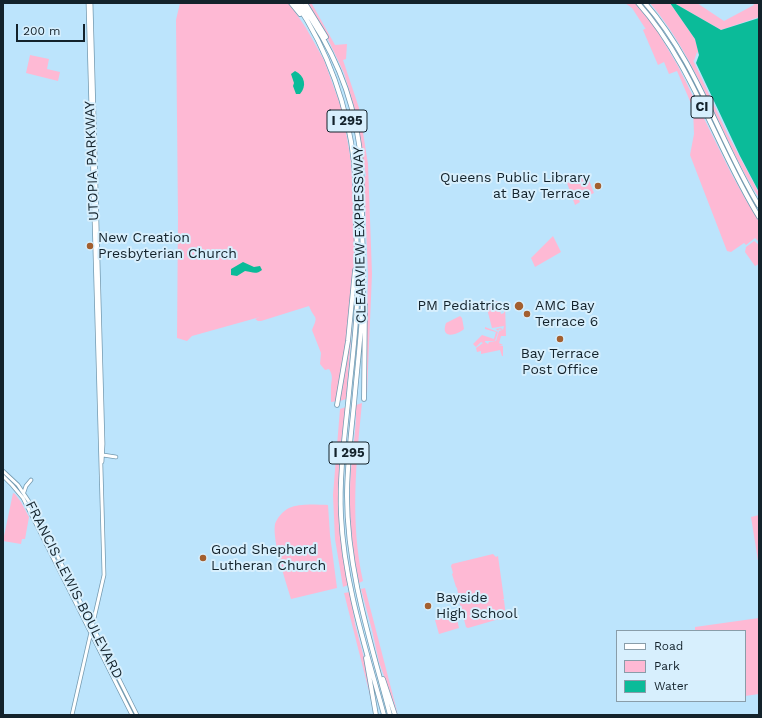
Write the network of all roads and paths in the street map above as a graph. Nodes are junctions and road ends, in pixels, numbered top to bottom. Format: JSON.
{"nodes":[{"id":1,"x":89,"y":3,"type":"edge"},
{"id":2,"x":292,"y":3,"type":"edge"},
{"id":3,"x":296,"y":3,"type":"edge"},
{"id":4,"x":300,"y":3,"type":"edge"},
{"id":5,"x":305,"y":3,"type":"edge"},
{"id":6,"x":638,"y":3,"type":"edge"},
{"id":7,"x":645,"y":3,"type":"edge"},
{"id":8,"x":309,"y":27,"type":"junction"},
{"id":9,"x":341,"y":74,"type":"junction"},
{"id":10,"x":362,"y":186,"type":"junction"},
{"id":11,"x":759,"y":206,"type":"edge"},
{"id":12,"x":759,"y":217,"type":"edge"},
{"id":13,"x":356,"y":222,"type":"junction"},
{"id":14,"x":364,"y":399,"type":"dead end"},
{"id":15,"x":338,"y":405,"type":"dead end"},
{"id":16,"x":103,"y":455,"type":"junction"},
{"id":17,"x":116,"y":457,"type":"dead end"},
{"id":18,"x":102,"y":464,"type":"junction"},
{"id":19,"x":3,"y":471,"type":"edge"},
{"id":20,"x":3,"y":476,"type":"edge"},
{"id":21,"x":31,"y":480,"type":"dead end"},
{"id":22,"x":24,"y":492,"type":"junction"},
{"id":23,"x":92,"y":626,"type":"junction"},
{"id":24,"x":361,"y":628,"type":"junction"},
{"id":25,"x":91,"y":633,"type":"junction"},
{"id":26,"x":372,"y":648,"type":"junction"},
{"id":27,"x":72,"y":715,"type":"edge"},
{"id":28,"x":132,"y":715,"type":"edge"},
{"id":29,"x":137,"y":715,"type":"edge"},
{"id":30,"x":376,"y":715,"type":"edge"},
{"id":31,"x":384,"y":715,"type":"edge"},
{"id":32,"x":390,"y":715,"type":"edge"},
{"id":33,"x":395,"y":715,"type":"edge"}],
"edges":[{"from":1,"to":16,"type":"main road","name":"UTOPIA PARKWAY"},
{"from":1,"to":18,"type":"main road","name":"UTOPIA PARKWAY"},
{"from":2,"to":8,"type":"highway"},
{"from":3,"to":8,"type":"highway","name":"CLEARVIEW EXPRESSWAY","number":"I 295"},
{"from":4,"to":9,"type":"highway","name":"CLEARVIEW EXPRESSWAY","number":"I 295"},
{"from":5,"to":9,"type":"highway"},
{"from":6,"to":12,"type":"highway","number":"CI"},
{"from":7,"to":11,"type":"highway","number":"CI"},
{"from":8,"to":13,"type":"highway","name":"CLEARVIEW EXPRESSWAY","number":"I 295"},
{"from":9,"to":10,"type":"highway","name":"CLEARVIEW EXPRESSWAY","number":"I 295"},
{"from":10,"to":14,"type":"highway"},
{"from":10,"to":26,"type":"highway","name":"CLEARVIEW EXPRESSWAY","number":"I 295"},
{"from":13,"to":15,"type":"highway"},
{"from":13,"to":24,"type":"highway","name":"CLEARVIEW EXPRESSWAY","number":"I 295"},
{"from":16,"to":17,"type":"main road"},
{"from":16,"to":18,"type":"main road","name":"UTOPIA PARKWAY"},
{"from":18,"to":23,"type":"main road","name":"UTOPIA PARKWAY"},
{"from":19,"to":22,"type":"main road","name":"FRANCIS LEWIS BOULEVARD"},
{"from":20,"to":25,"type":"main road","name":"FRANCIS LEWIS BOULEVARD"},
{"from":21,"to":22,"type":"main road"},
{"from":22,"to":23,"type":"main road","name":"FRANCIS LEWIS BOULEVARD"},
{"from":23,"to":25,"type":"main road","name":"UTOPIA PARKWAY"},
{"from":23,"to":29,"type":"main road","name":"FRANCIS LEWIS BOULEVARD"},
{"from":24,"to":30,"type":"highway"},
{"from":24,"to":31,"type":"highway","name":"CLEARVIEW EXPRESSWAY","number":"I 295"},
{"from":25,"to":27,"type":"main road","name":"UTOPIA PARKWAY"},
{"from":25,"to":28,"type":"main road","name":"FRANCIS LEWIS BOULEVARD"},
{"from":26,"to":32,"type":"highway","name":"CLEARVIEW EXPRESSWAY","number":"I 295"},
{"from":26,"to":33,"type":"highway"}]}
